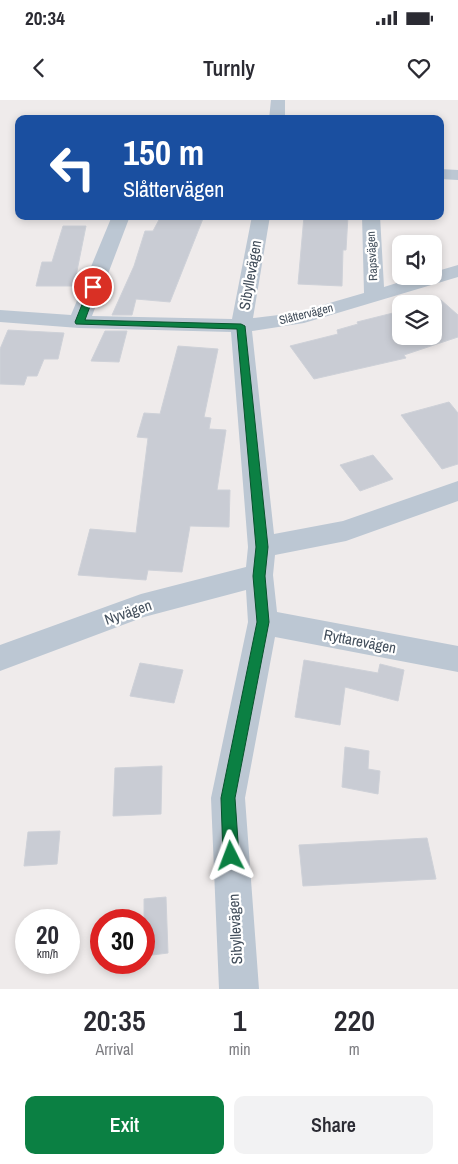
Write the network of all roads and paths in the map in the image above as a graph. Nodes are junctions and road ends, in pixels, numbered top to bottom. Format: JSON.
{"nodes":[{"id":1,"x":278,"y":100,"type":"edge"},
{"id":2,"x":277,"y":115,"type":"edge"},
{"id":3,"x":444,"y":174,"type":"edge"},
{"id":4,"x":458,"y":175,"type":"edge"},
{"id":5,"x":119,"y":220,"type":"edge"},
{"id":6,"x":259,"y":220,"type":"edge"},
{"id":7,"x":371,"y":220,"type":"edge"},
{"id":8,"x":458,"y":270,"type":"edge"},
{"id":9,"x":374,"y":295,"type":"junction"},
{"id":10,"x":0,"y":316,"type":"edge"},
{"id":11,"x":80,"y":322,"type":"junction"},
{"id":12,"x":241,"y":326,"type":"junction"},
{"id":13,"x":458,"y":492,"type":"edge"},
{"id":14,"x":262,"y":547,"type":"junction"},
{"id":15,"x":259,"y":576,"type":"junction"},
{"id":16,"x":263,"y":622,"type":"junction"},
{"id":17,"x":0,"y":658,"type":"edge"},
{"id":18,"x":458,"y":659,"type":"edge"},
{"id":19,"x":239,"y":989,"type":"edge"}],
"edges":[{"from":1,"to":2,"type":"street"},
{"from":3,"to":4,"type":"street"},
{"from":5,"to":11,"type":"street"},
{"from":6,"to":12,"type":"street","name":"Sibyllevägen"},
{"from":7,"to":9,"type":"street","name":"Rapsvägen"},
{"from":8,"to":9,"type":"street","name":"Slåttervägen"},
{"from":9,"to":12,"type":"street","name":"Slåttervägen"},
{"from":10,"to":11,"type":"street","name":"Slåttervägen"},
{"from":11,"to":12,"type":"street","name":"Slåttervägen"},
{"from":12,"to":14,"type":"street","name":"Sibyllevägen"},
{"from":13,"to":14,"type":"street"},
{"from":14,"to":15,"type":"street","name":"Sibyllevägen"},
{"from":15,"to":16,"type":"street","name":"Sibyllevägen"},
{"from":15,"to":17,"type":"street","name":"Nyvägen"},
{"from":16,"to":18,"type":"street","name":"Ryttarevägen"},
{"from":16,"to":19,"type":"street","name":"Sibyllevägen"}]}
